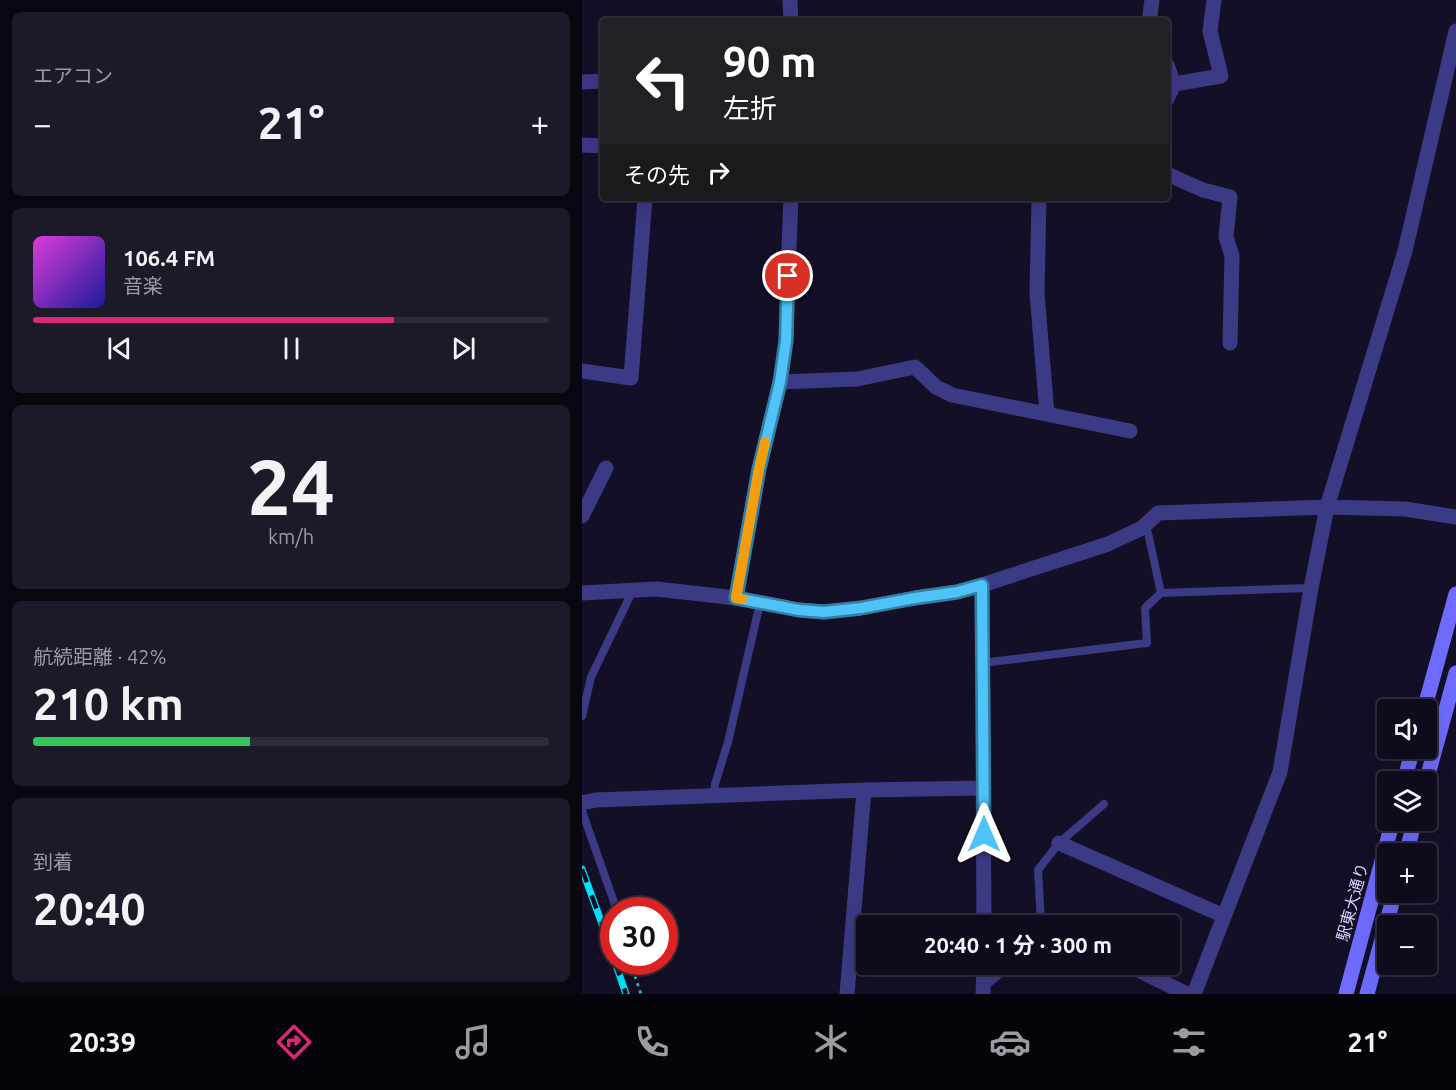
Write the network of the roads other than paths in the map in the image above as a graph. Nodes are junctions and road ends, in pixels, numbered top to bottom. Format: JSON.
{"nodes":[{"id":1,"x":790,"y":0,"type":"edge"},
{"id":2,"x":1152,"y":0,"type":"edge"},
{"id":3,"x":1214,"y":0,"type":"edge"},
{"id":4,"x":791,"y":18,"type":"edge"},
{"id":5,"x":1151,"y":18,"type":"edge"},
{"id":6,"x":1456,"y":31,"type":"edge"},
{"id":7,"x":600,"y":81,"type":"edge"},
{"id":8,"x":582,"y":82,"type":"edge"},
{"id":9,"x":1170,"y":92,"type":"edge"},
{"id":10,"x":582,"y":146,"type":"edge"},
{"id":11,"x":600,"y":146,"type":"edge"},
{"id":12,"x":1170,"y":175,"type":"edge"},
{"id":13,"x":645,"y":201,"type":"edge"},
{"id":14,"x":791,"y":201,"type":"edge"},
{"id":15,"x":1039,"y":201,"type":"edge"},
{"id":16,"x":1230,"y":343,"type":"dead end"},
{"id":17,"x":582,"y":371,"type":"edge"},
{"id":18,"x":780,"y":382,"type":"junction"},
{"id":19,"x":1047,"y":414,"type":"junction"},
{"id":20,"x":1130,"y":431,"type":"dead end"},
{"id":21,"x":606,"y":468,"type":"dead end"},
{"id":22,"x":1327,"y":507,"type":"junction"},
{"id":23,"x":582,"y":516,"type":"edge"},
{"id":24,"x":1456,"y":517,"type":"edge"},
{"id":25,"x":1144,"y":525,"type":"junction"},
{"id":26,"x":982,"y":585,"type":"junction"},
{"id":27,"x":1311,"y":588,"type":"junction"},
{"id":28,"x":633,"y":589,"type":"junction"},
{"id":29,"x":582,"y":593,"type":"edge"},
{"id":30,"x":1161,"y":593,"type":"junction"},
{"id":31,"x":1456,"y":594,"type":"edge"},
{"id":32,"x":736,"y":598,"type":"junction"},
{"id":33,"x":760,"y":603,"type":"junction"},
{"id":34,"x":982,"y":663,"type":"junction"},
{"id":35,"x":1456,"y":673,"type":"edge"},
{"id":36,"x":1427,"y":699,"type":"edge"},
{"id":37,"x":582,"y":716,"type":"edge"},
{"id":38,"x":1429,"y":771,"type":"edge"},
{"id":39,"x":984,"y":788,"type":"junction"},
{"id":40,"x":864,"y":790,"type":"junction"},
{"id":41,"x":714,"y":796,"type":"junction"},
{"id":42,"x":582,"y":803,"type":"edge"},
{"id":43,"x":1104,"y":804,"type":"dead end"},
{"id":44,"x":582,"y":811,"type":"edge"},
{"id":45,"x":1391,"y":831,"type":"edge"},
{"id":46,"x":1059,"y":843,"type":"junction"},
{"id":47,"x":612,"y":897,"type":"edge"},
{"id":48,"x":1392,"y":903,"type":"edge"},
{"id":49,"x":984,"y":915,"type":"edge"},
{"id":50,"x":1041,"y":915,"type":"edge"},
{"id":51,"x":1224,"y":916,"type":"junction"},
{"id":52,"x":1000,"y":975,"type":"edge"},
{"id":53,"x":1148,"y":975,"type":"edge"},
{"id":54,"x":984,"y":990,"type":"edge"},
{"id":55,"x":847,"y":994,"type":"edge"},
{"id":56,"x":1187,"y":994,"type":"edge"},
{"id":57,"x":1194,"y":994,"type":"edge"},
{"id":58,"x":1346,"y":994,"type":"edge"},
{"id":59,"x":1367,"y":994,"type":"edge"}],
"edges":[{"from":1,"to":4,"type":"street"},
{"from":2,"to":5,"type":"street"},
{"from":3,"to":9,"type":"street"},
{"from":6,"to":22,"type":"street"},
{"from":7,"to":8,"type":"street"},
{"from":10,"to":11,"type":"street"},
{"from":12,"to":16,"type":"street"},
{"from":13,"to":17,"type":"street"},
{"from":14,"to":18,"type":"street"},
{"from":15,"to":19,"type":"street"},
{"from":18,"to":19,"type":"street"},
{"from":18,"to":32,"type":"street"},
{"from":19,"to":20,"type":"street"},
{"from":21,"to":23,"type":"street"},
{"from":22,"to":24,"type":"street"},
{"from":22,"to":25,"type":"street"},
{"from":22,"to":27,"type":"street"},
{"from":25,"to":26,"type":"street"},
{"from":25,"to":30,"type":"lane"},
{"from":26,"to":33,"type":"street"},
{"from":26,"to":34,"type":"street"},
{"from":27,"to":30,"type":"lane"},
{"from":27,"to":51,"type":"street"},
{"from":28,"to":29,"type":"street"},
{"from":28,"to":32,"type":"street"},
{"from":28,"to":37,"type":"lane"},
{"from":30,"to":34,"type":"lane"},
{"from":31,"to":36,"type":"street"},
{"from":32,"to":33,"type":"street"},
{"from":33,"to":41,"type":"lane"},
{"from":34,"to":39,"type":"street"},
{"from":35,"to":38,"type":"street"},
{"from":39,"to":40,"type":"street"},
{"from":39,"to":49,"type":"street"},
{"from":40,"to":41,"type":"street"},
{"from":40,"to":55,"type":"street"},
{"from":41,"to":42,"type":"street"},
{"from":43,"to":46,"type":"lane"},
{"from":44,"to":47,"type":"lane"},
{"from":45,"to":58,"type":"street","name":"駅東大通り"},
{"from":46,"to":50,"type":"lane"},
{"from":46,"to":51,"type":"street"},
{"from":48,"to":59,"type":"street"},
{"from":51,"to":57,"type":"street"},
{"from":52,"to":54,"type":"lane"},
{"from":53,"to":56,"type":"street"}]}
